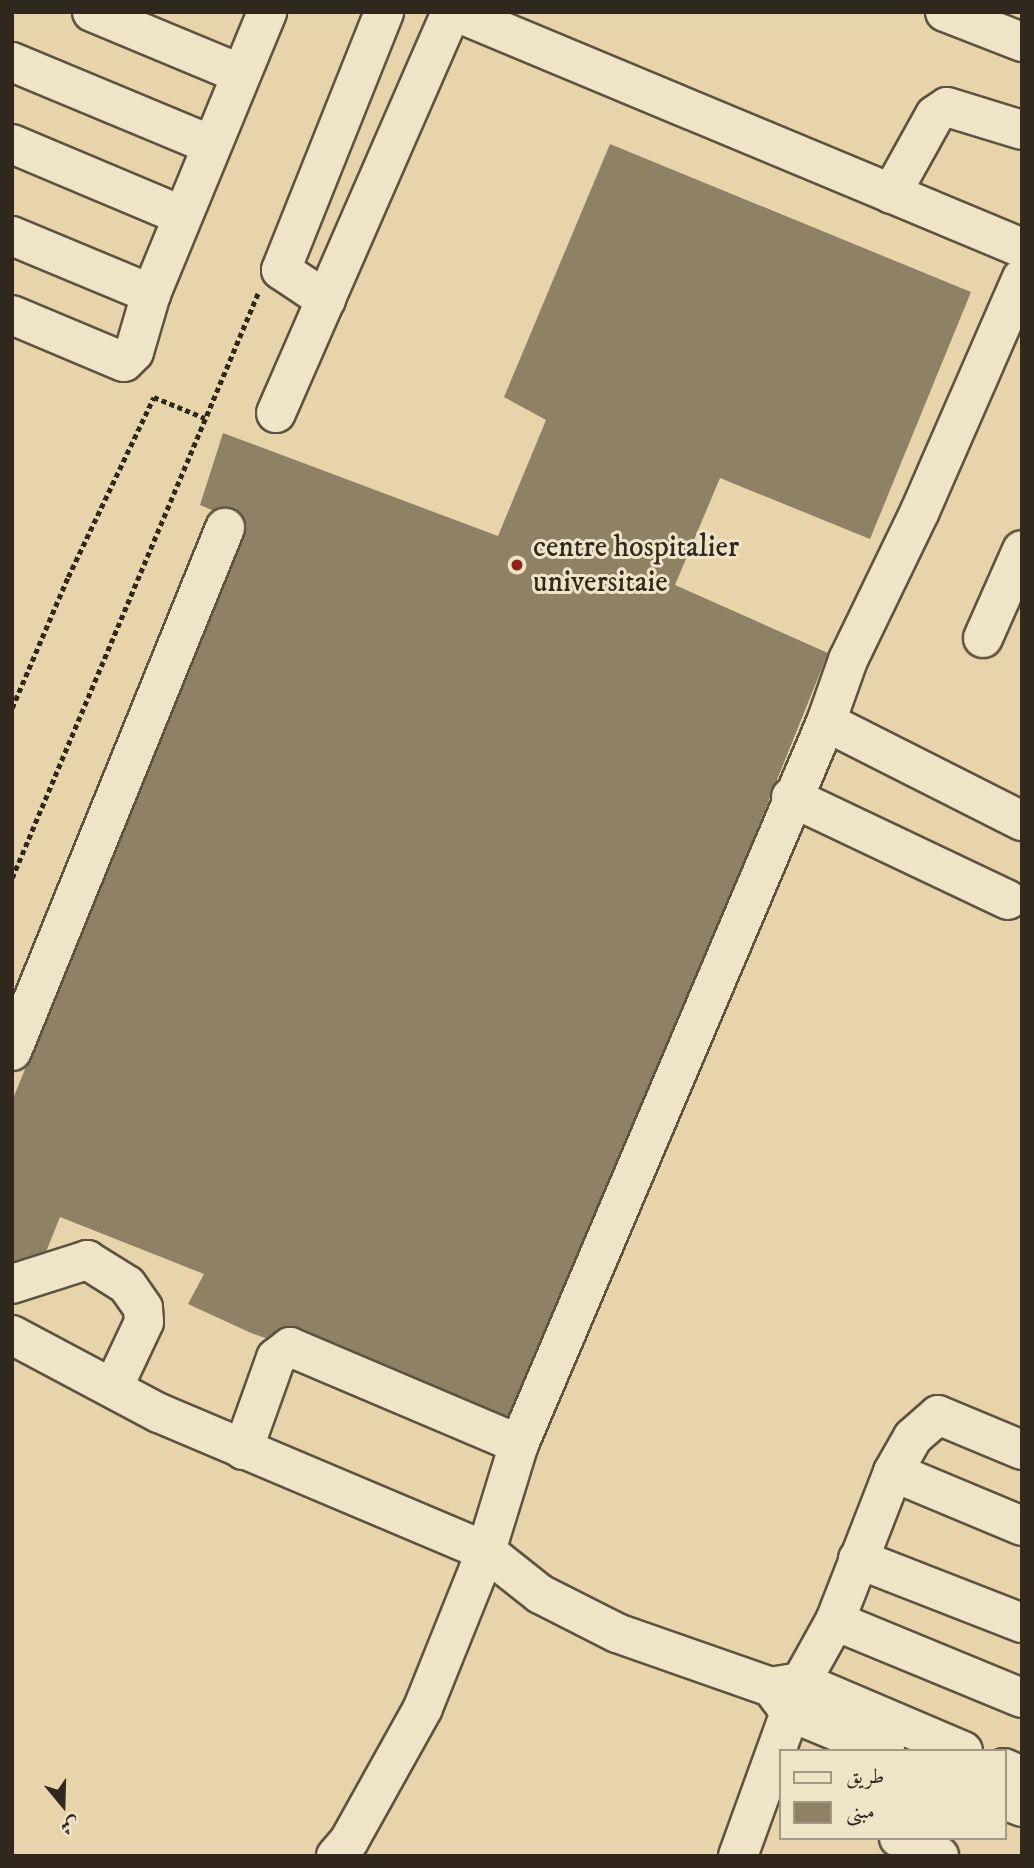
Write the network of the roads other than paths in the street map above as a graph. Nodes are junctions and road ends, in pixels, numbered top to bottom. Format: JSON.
{"nodes":[{"id":1,"x":92,"y":12,"type":"edge"},
{"id":2,"x":267,"y":12,"type":"edge"},
{"id":3,"x":384,"y":12,"type":"edge"},
{"id":4,"x":451,"y":12,"type":"edge"},
{"id":5,"x":456,"y":12,"type":"edge"},
{"id":6,"x":945,"y":12,"type":"edge"},
{"id":7,"x":1022,"y":42,"type":"edge"},
{"id":8,"x":12,"y":62,"type":"edge"},
{"id":9,"x":241,"y":74,"type":"junction"},
{"id":10,"x":1022,"y":130,"type":"edge"},
{"id":11,"x":12,"y":144,"type":"edge"},
{"id":12,"x":211,"y":145,"type":"junction"},
{"id":13,"x":891,"y":194,"type":"junction"},
{"id":14,"x":181,"y":215,"type":"junction"},
{"id":15,"x":12,"y":236,"type":"edge"},
{"id":16,"x":1022,"y":248,"type":"edge"},
{"id":17,"x":1022,"y":278,"type":"edge"},
{"id":18,"x":151,"y":294,"type":"junction"},
{"id":19,"x":326,"y":300,"type":"junction"},
{"id":20,"x":12,"y":315,"type":"edge"},
{"id":21,"x":276,"y":414,"type":"dead end"},
{"id":22,"x":225,"y":528,"type":"dead end"},
{"id":23,"x":1022,"y":550,"type":"edge"},
{"id":24,"x":983,"y":638,"type":"dead end"},
{"id":25,"x":826,"y":722,"type":"junction"},
{"id":26,"x":791,"y":797,"type":"junction"},
{"id":27,"x":1022,"y":821,"type":"edge"},
{"id":28,"x":1008,"y":900,"type":"dead end"},
{"id":29,"x":12,"y":1051,"type":"edge"},
{"id":30,"x":12,"y":1284,"type":"edge"},
{"id":31,"x":12,"y":1335,"type":"edge"},
{"id":32,"x":113,"y":1388,"type":"junction"},
{"id":33,"x":519,"y":1444,"type":"junction"},
{"id":34,"x":243,"y":1450,"type":"junction"},
{"id":35,"x":1022,"y":1450,"type":"edge"},
{"id":36,"x":893,"y":1472,"type":"junction"},
{"id":37,"x":1022,"y":1526,"type":"edge"},
{"id":38,"x":486,"y":1551,"type":"junction"},
{"id":39,"x":858,"y":1559,"type":"junction"},
{"id":40,"x":835,"y":1622,"type":"junction"},
{"id":41,"x":1022,"y":1623,"type":"edge"},
{"id":42,"x":787,"y":1694,"type":"junction"},
{"id":43,"x":1022,"y":1698,"type":"edge"},
{"id":44,"x":779,"y":1749,"type":"edge"},
{"id":45,"x":882,"y":1749,"type":"edge"},
{"id":46,"x":957,"y":1749,"type":"edge"},
{"id":47,"x":778,"y":1756,"type":"edge"},
{"id":48,"x":774,"y":1783,"type":"edge"},
{"id":49,"x":903,"y":1840,"type":"edge"},
{"id":50,"x":743,"y":1854,"type":"edge"},
{"id":51,"x":336,"y":1856,"type":"edge"},
{"id":52,"x":939,"y":1856,"type":"edge"}],
"edges":[{"from":1,"to":9,"type":"lane"},
{"from":2,"to":9,"type":"lane"},
{"from":3,"to":19,"type":"lane"},
{"from":4,"to":19,"type":"lane"},
{"from":5,"to":13,"type":"lane"},
{"from":6,"to":7,"type":"lane"},
{"from":8,"to":12,"type":"lane"},
{"from":9,"to":12,"type":"lane"},
{"from":10,"to":13,"type":"lane"},
{"from":11,"to":14,"type":"lane"},
{"from":12,"to":14,"type":"lane"},
{"from":13,"to":16,"type":"lane"},
{"from":14,"to":18,"type":"lane"},
{"from":15,"to":18,"type":"lane"},
{"from":17,"to":25,"type":"lane"},
{"from":18,"to":20,"type":"lane"},
{"from":19,"to":21,"type":"lane"},
{"from":22,"to":29,"type":"lane"},
{"from":23,"to":24,"type":"lane"},
{"from":25,"to":26,"type":"lane"},
{"from":25,"to":27,"type":"lane"},
{"from":26,"to":28,"type":"lane"},
{"from":26,"to":33,"type":"lane"},
{"from":30,"to":32,"type":"lane"},
{"from":31,"to":32,"type":"lane"},
{"from":32,"to":34,"type":"lane"},
{"from":33,"to":34,"type":"lane"},
{"from":33,"to":38,"type":"lane"},
{"from":34,"to":38,"type":"lane"},
{"from":35,"to":36,"type":"lane"},
{"from":36,"to":37,"type":"lane"},
{"from":36,"to":39,"type":"lane"},
{"from":38,"to":42,"type":"lane"},
{"from":38,"to":51,"type":"lane"},
{"from":39,"to":40,"type":"lane"},
{"from":39,"to":41,"type":"lane"},
{"from":40,"to":42,"type":"lane"},
{"from":40,"to":43,"type":"lane"},
{"from":42,"to":44,"type":"lane"},
{"from":42,"to":45,"type":"lane"},
{"from":42,"to":46,"type":"lane"},
{"from":47,"to":48,"type":"lane"},
{"from":48,"to":50,"type":"lane"},
{"from":49,"to":52,"type":"lane"}]}
